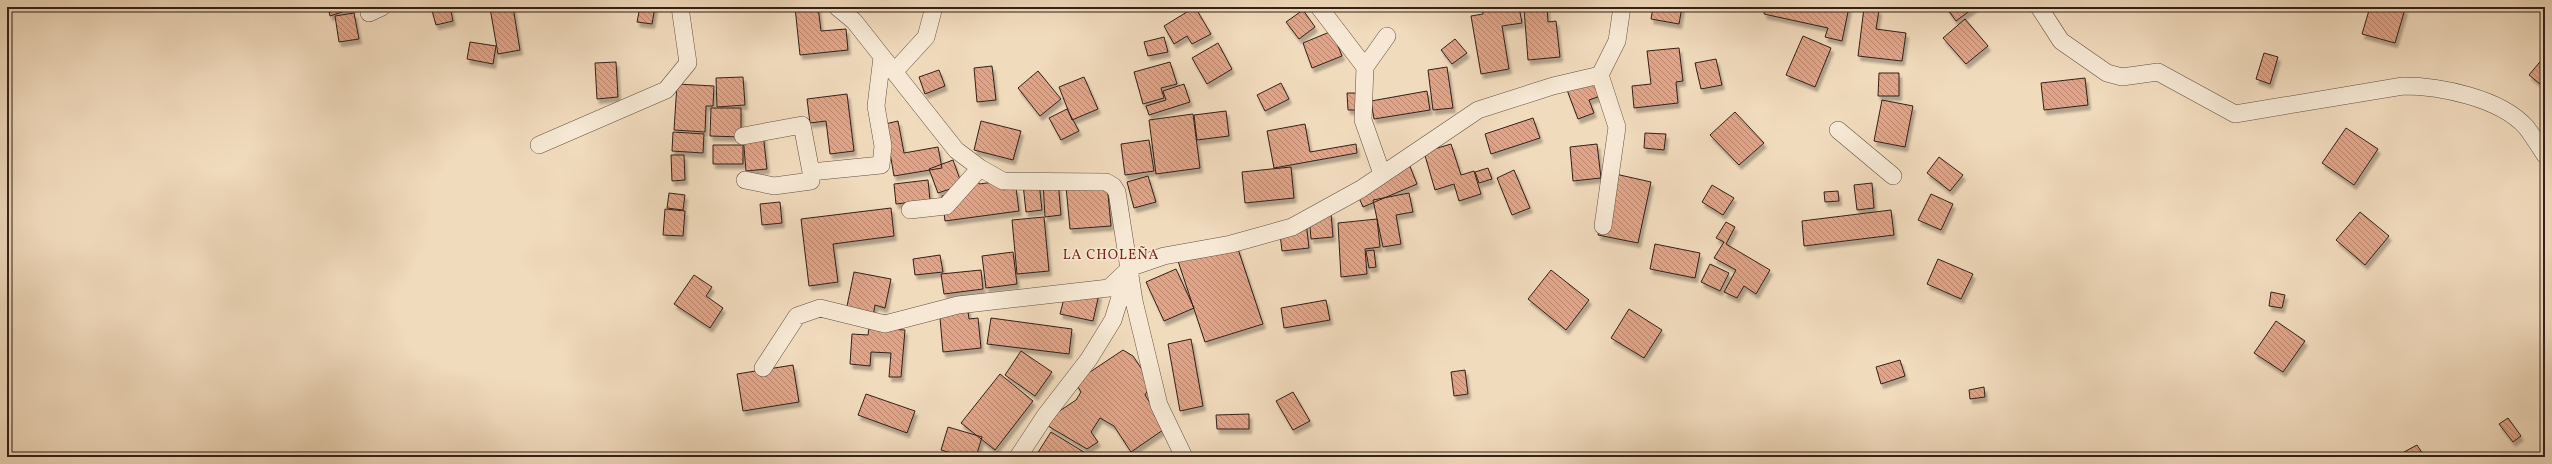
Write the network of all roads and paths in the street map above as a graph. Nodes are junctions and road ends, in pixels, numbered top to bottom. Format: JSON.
{"nodes":[{"id":1,"x":680,"y":7,"type":"edge"},
{"id":2,"x":837,"y":7,"type":"edge"},
{"id":3,"x":934,"y":7,"type":"edge"},
{"id":4,"x":1319,"y":7,"type":"edge"},
{"id":5,"x":1622,"y":7,"type":"edge"},
{"id":6,"x":2039,"y":7,"type":"edge"},
{"id":7,"x":1387,"y":36,"type":"dead end"},
{"id":8,"x":882,"y":58,"type":"junction"},
{"id":9,"x":1365,"y":67,"type":"junction"},
{"id":10,"x":894,"y":72,"type":"junction"},
{"id":11,"x":1600,"y":75,"type":"junction"},
{"id":12,"x":1838,"y":130,"type":"dead end"},
{"id":13,"x":743,"y":136,"type":"dead end"},
{"id":14,"x":539,"y":145,"type":"dead end"},
{"id":15,"x":2545,"y":155,"type":"edge"},
{"id":16,"x":980,"y":168,"type":"junction"},
{"id":17,"x":811,"y":172,"type":"junction"},
{"id":18,"x":1382,"y":174,"type":"junction"},
{"id":19,"x":1893,"y":176,"type":"dead end"},
{"id":20,"x":745,"y":180,"type":"dead end"},
{"id":21,"x":910,"y":210,"type":"dead end"},
{"id":22,"x":1603,"y":226,"type":"dead end"},
{"id":23,"x":1130,"y":268,"type":"junction"},
{"id":24,"x":763,"y":368,"type":"dead end"},
{"id":25,"x":1018,"y":457,"type":"edge"},
{"id":26,"x":1184,"y":457,"type":"edge"}],
"edges":[{"from":1,"to":14,"type":"street"},
{"from":2,"to":8,"type":"street"},
{"from":3,"to":10,"type":"street"},
{"from":4,"to":9,"type":"street"},
{"from":5,"to":11,"type":"street"},
{"from":6,"to":15,"type":"street"},
{"from":7,"to":9,"type":"street"},
{"from":8,"to":10,"type":"street"},
{"from":8,"to":17,"type":"street"},
{"from":9,"to":18,"type":"street"},
{"from":10,"to":16,"type":"street"},
{"from":11,"to":18,"type":"street"},
{"from":11,"to":22,"type":"street"},
{"from":12,"to":19,"type":"street"},
{"from":13,"to":17,"type":"street"},
{"from":16,"to":21,"type":"street"},
{"from":16,"to":23,"type":"street"},
{"from":17,"to":20,"type":"street"},
{"from":18,"to":23,"type":"street"},
{"from":23,"to":24,"type":"street"},
{"from":23,"to":25,"type":"street"},
{"from":23,"to":26,"type":"street"}]}
